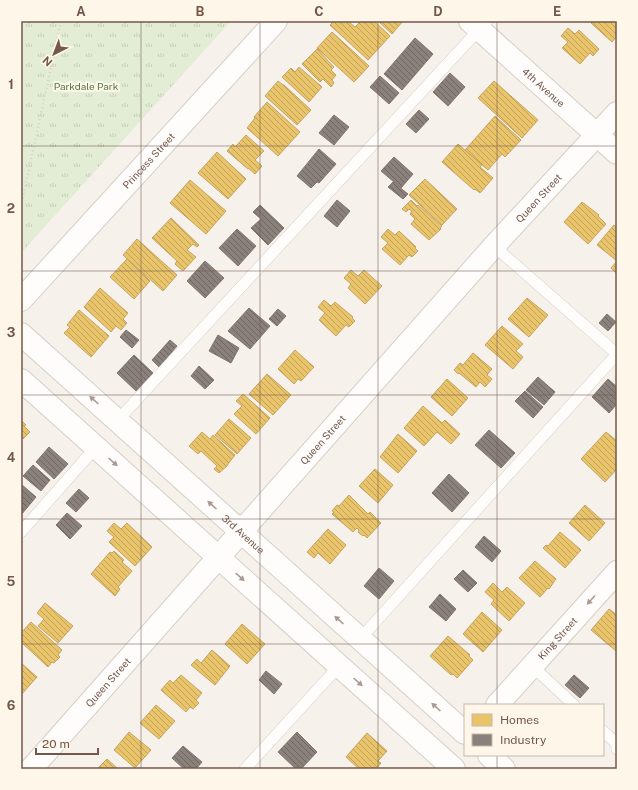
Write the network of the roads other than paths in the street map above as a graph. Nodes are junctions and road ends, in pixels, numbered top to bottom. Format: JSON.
{"nodes":[{"id":1,"x":276,"y":21,"type":"edge"},
{"id":2,"x":479,"y":24,"type":"edge"},
{"id":3,"x":617,"y":113,"type":"edge"},
{"id":4,"x":596,"y":135,"type":"junction"},
{"id":5,"x":617,"y":153,"type":"edge"},
{"id":6,"x":494,"y":246,"type":"junction"},
{"id":7,"x":21,"y":300,"type":"edge"},
{"id":8,"x":21,"y":334,"type":"edge"},
{"id":9,"x":617,"y":354,"type":"edge"},
{"id":10,"x":21,"y":380,"type":"edge"},
{"id":11,"x":118,"y":421,"type":"junction"},
{"id":12,"x":96,"y":447,"type":"junction"},
{"id":13,"x":21,"y":532,"type":"edge"},
{"id":14,"x":242,"y":532,"type":"junction"},
{"id":15,"x":219,"y":558,"type":"junction"},
{"id":16,"x":617,"y":572,"type":"edge"},
{"id":17,"x":360,"y":639,"type":"junction"},
{"id":18,"x":531,"y":665,"type":"junction"},
{"id":19,"x":339,"y":666,"type":"junction"},
{"id":20,"x":498,"y":704,"type":"edge"},
{"id":21,"x":573,"y":704,"type":"edge"},
{"id":22,"x":604,"y":732,"type":"edge"},
{"id":23,"x":464,"y":733,"type":"edge"},
{"id":24,"x":464,"y":742,"type":"edge"},
{"id":25,"x":617,"y":749,"type":"edge"},
{"id":26,"x":490,"y":756,"type":"edge"},
{"id":27,"x":447,"y":767,"type":"edge"},
{"id":28,"x":31,"y":769,"type":"edge"},
{"id":29,"x":245,"y":769,"type":"edge"},
{"id":30,"x":504,"y":769,"type":"edge"}],
"edges":[{"from":1,"to":7,"type":"street","name":"Princess Street"},
{"from":2,"to":4,"type":"street","name":"4th Avenue"},
{"from":2,"to":11,"type":"lane"},
{"from":3,"to":4,"type":"street","name":"Queen Street"},
{"from":4,"to":5,"type":"street","name":"4th Avenue"},
{"from":4,"to":6,"type":"street","name":"Queen Street"},
{"from":6,"to":9,"type":"lane"},
{"from":6,"to":14,"type":"street","name":"Queen Street"},
{"from":11,"to":8,"type":"street","name":"3rd Avenue","one_way":true},
{"from":9,"to":17,"type":"lane"},
{"from":10,"to":12,"type":"street"},
{"from":14,"to":11,"type":"street","name":"3rd Avenue","one_way":true},
{"from":12,"to":13,"type":"lane"},
{"from":12,"to":15,"type":"street","one_way":true},
{"from":14,"to":15,"type":"street","name":"Queen Street"},
{"from":17,"to":14,"type":"street","name":"3rd Avenue","one_way":true},
{"from":15,"to":19,"type":"street","one_way":true},
{"from":15,"to":28,"type":"street","name":"Queen Street"},
{"from":16,"to":18,"type":"street","name":"King Street","one_way":true},
{"from":23,"to":17,"type":"street","name":"3rd Avenue","one_way":true},
{"from":18,"to":20,"type":"street","name":"King Street"},
{"from":18,"to":21,"type":"lane"},
{"from":19,"to":27,"type":"street","one_way":true},
{"from":19,"to":29,"type":"lane"},
{"from":22,"to":25,"type":"lane"},
{"from":24,"to":27,"type":"street"},
{"from":26,"to":30,"type":"street"}]}
